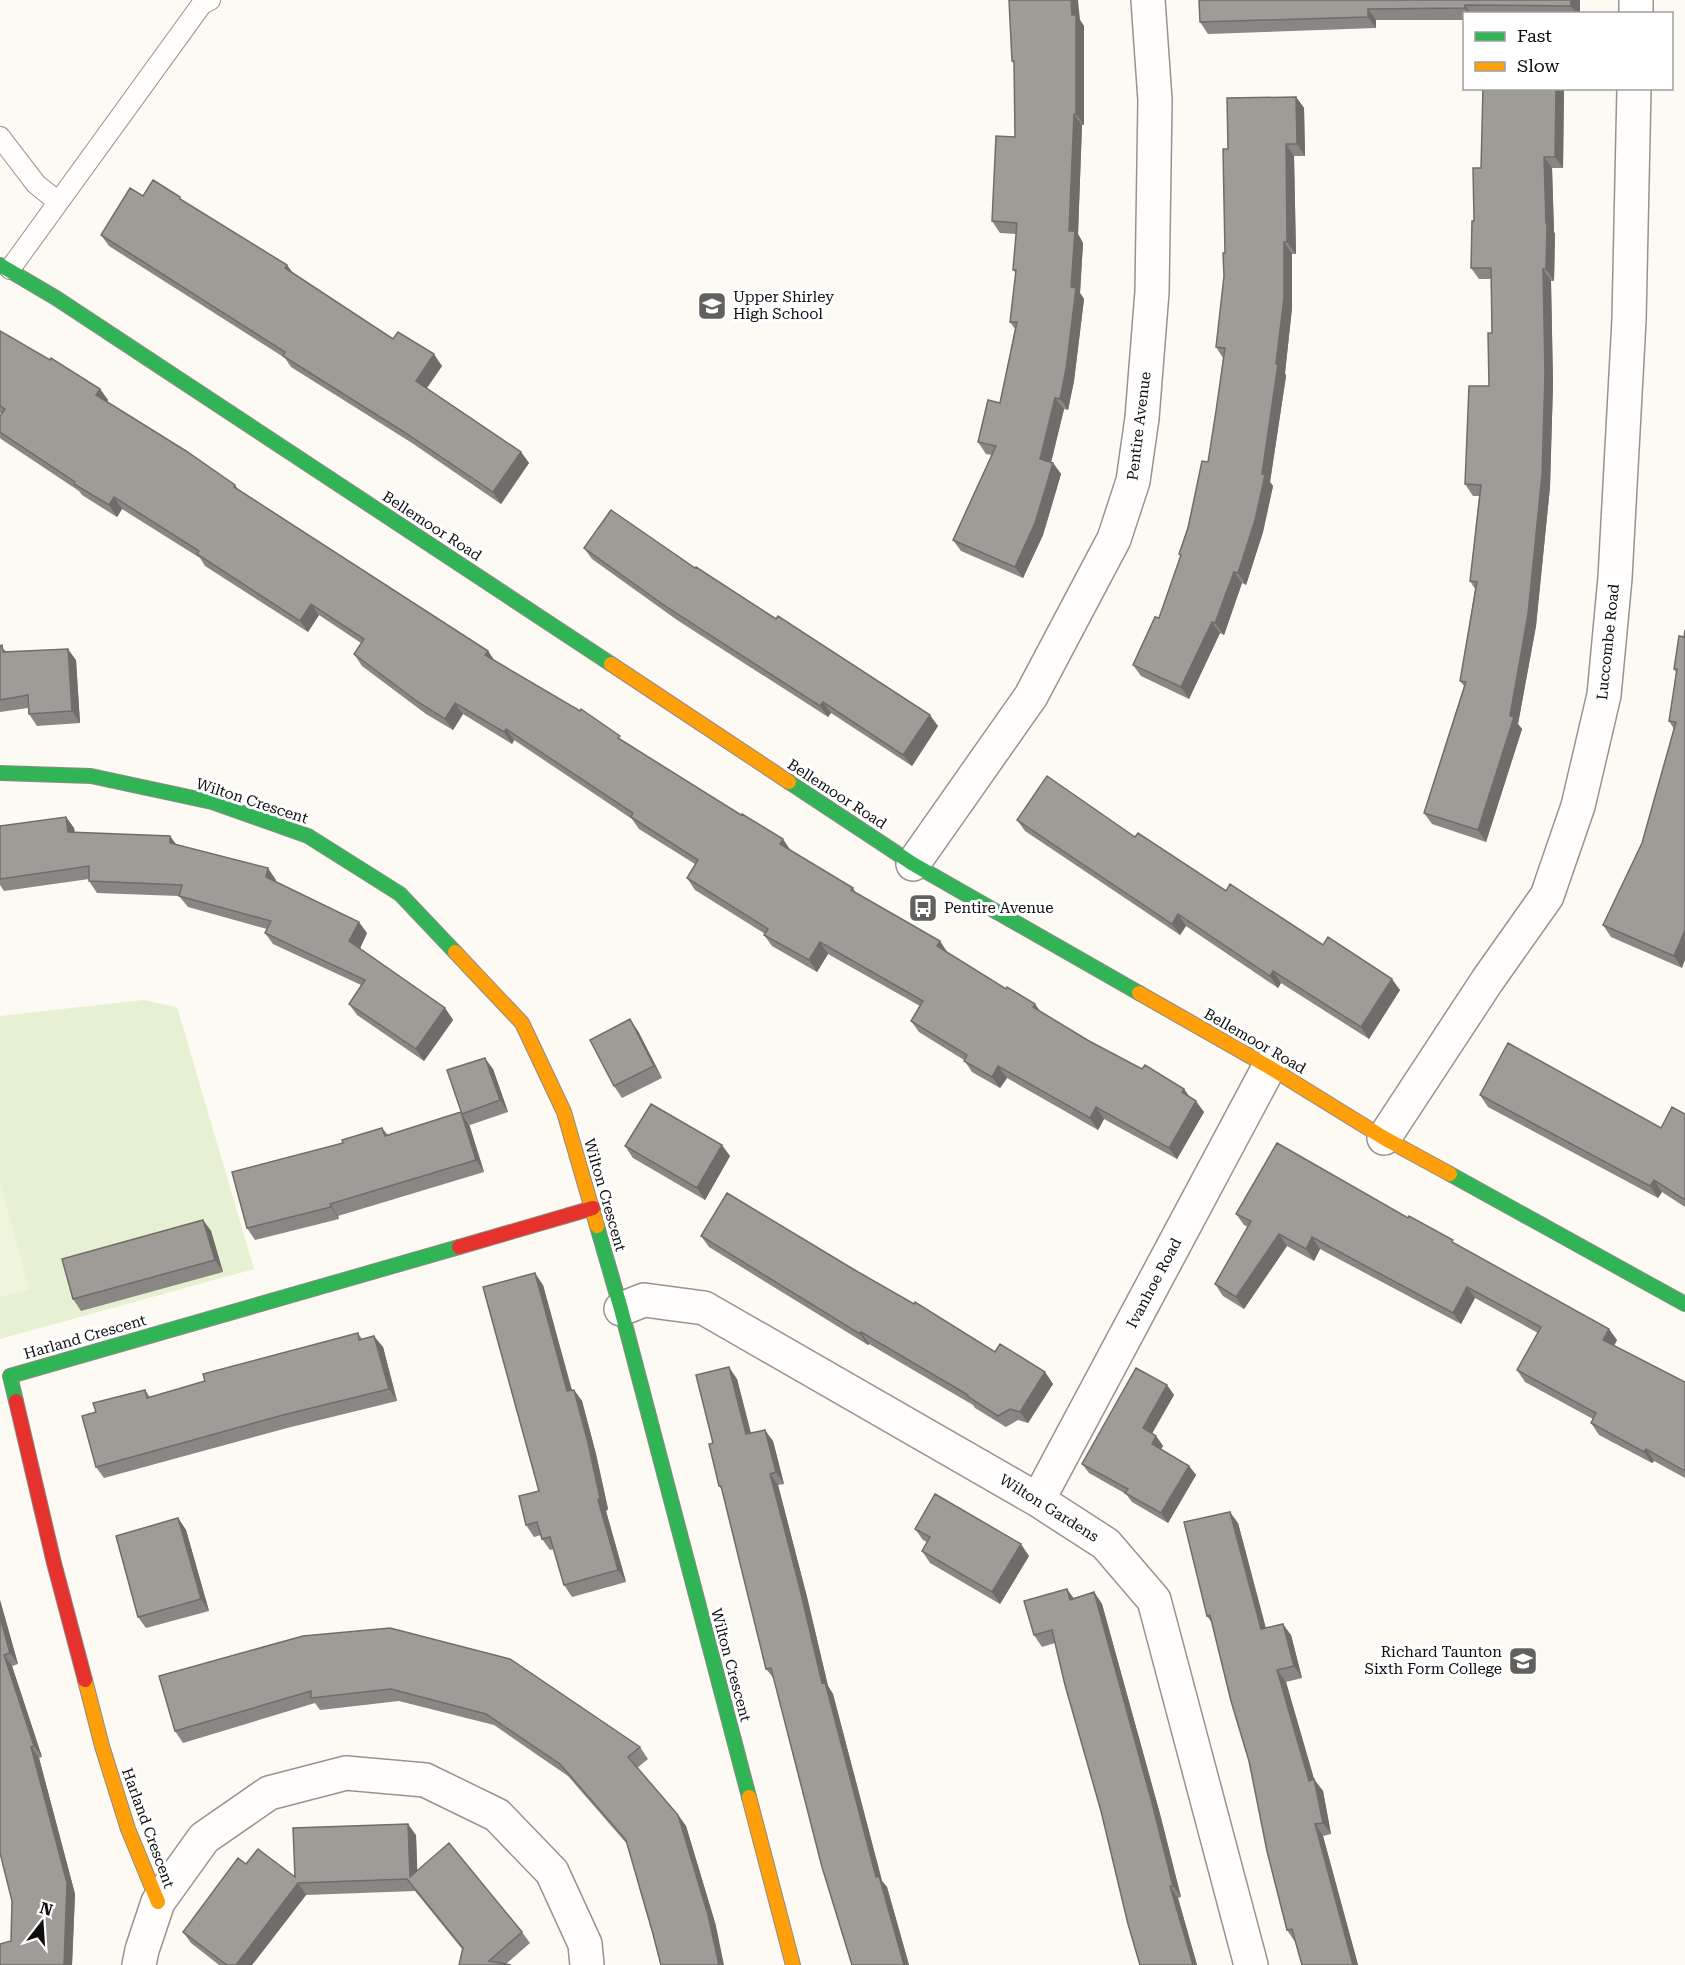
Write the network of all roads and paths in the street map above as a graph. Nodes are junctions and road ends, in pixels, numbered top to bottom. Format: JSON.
{"nodes":[{"id":1,"x":210,"y":0,"type":"edge"},
{"id":2,"x":1148,"y":0,"type":"edge"},
{"id":3,"x":1634,"y":90,"type":"edge"},
{"id":4,"x":0,"y":137,"type":"edge"},
{"id":5,"x":57,"y":201,"type":"junction"},
{"id":6,"x":5,"y":267,"type":"edge"},
{"id":7,"x":0,"y":772,"type":"edge"},
{"id":8,"x":913,"y":864,"type":"junction"},
{"id":9,"x":1269,"y":1067,"type":"junction"},
{"id":10,"x":1384,"y":1138,"type":"junction"},
{"id":11,"x":593,"y":1208,"type":"junction"},
{"id":12,"x":1685,"y":1304,"type":"edge"},
{"id":13,"x":621,"y":1309,"type":"junction"},
{"id":14,"x":1038,"y":1500,"type":"junction"},
{"id":15,"x":158,"y":1902,"type":"junction"},
{"id":16,"x":139,"y":1965,"type":"edge"},
{"id":17,"x":587,"y":1965,"type":"edge"},
{"id":18,"x":793,"y":1965,"type":"edge"},
{"id":19,"x":1251,"y":1965,"type":"edge"}],
"edges":[{"from":1,"to":5,"type":"lane"},
{"from":2,"to":8,"type":"street","name":"Pentire Avenue"},
{"from":3,"to":10,"type":"street","name":"Luccombe Road"},
{"from":4,"to":5,"type":"lane"},
{"from":5,"to":6,"type":"lane"},
{"from":6,"to":8,"type":"street","name":"Bellemoor Road"},
{"from":7,"to":11,"type":"street","name":"Wilton Crescent"},
{"from":8,"to":9,"type":"street","name":"Bellemoor Road"},
{"from":9,"to":10,"type":"street","name":"Bellemoor Road"},
{"from":9,"to":14,"type":"street","name":"Ivanhoe Road"},
{"from":10,"to":12,"type":"street","name":"Bellemoor Road"},
{"from":11,"to":13,"type":"street","name":"Wilton Crescent"},
{"from":11,"to":15,"type":"street","name":"Harland Crescent"},
{"from":13,"to":14,"type":"street","name":"Wilton Gardens"},
{"from":13,"to":18,"type":"street","name":"Wilton Crescent"},
{"from":14,"to":19,"type":"street","name":"Wilton Gardens"},
{"from":15,"to":16,"type":"street"},
{"from":15,"to":17,"type":"street"}]}
